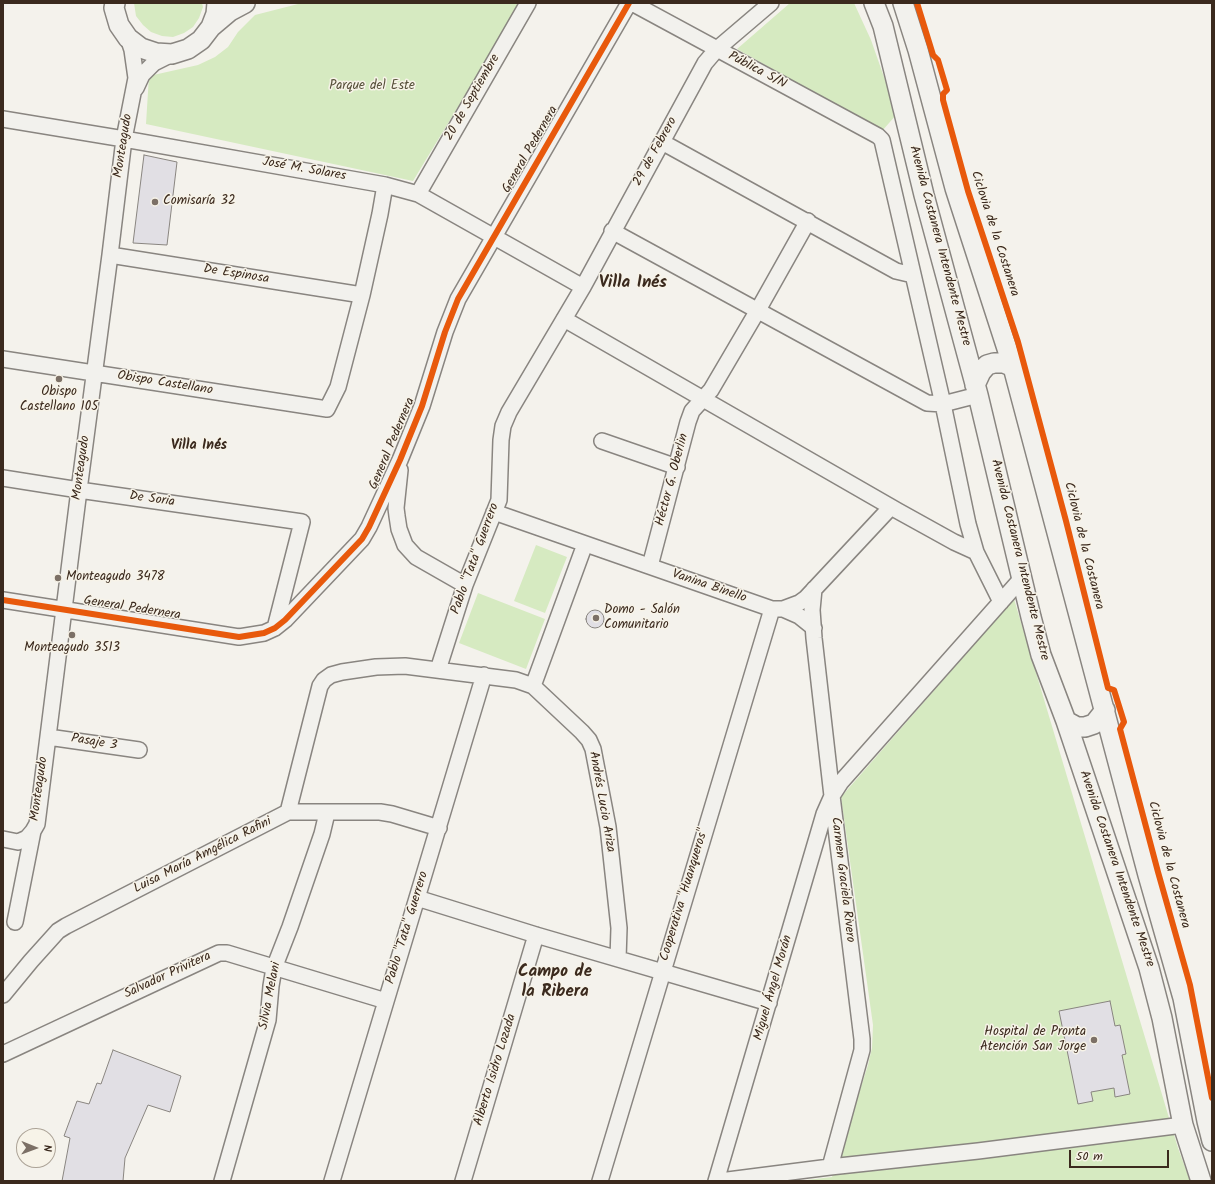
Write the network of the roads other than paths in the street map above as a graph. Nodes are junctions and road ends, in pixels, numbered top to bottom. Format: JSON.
{"nodes":[{"id":1,"x":114,"y":3,"type":"edge"},
{"id":2,"x":217,"y":3,"type":"edge"},
{"id":3,"x":245,"y":3,"type":"edge"},
{"id":4,"x":528,"y":3,"type":"edge"},
{"id":5,"x":631,"y":3,"type":"edge"},
{"id":6,"x":771,"y":3,"type":"edge"},
{"id":7,"x":874,"y":3,"type":"edge"},
{"id":8,"x":902,"y":3,"type":"edge"},
{"id":9,"x":211,"y":27,"type":"junction"},
{"id":10,"x":128,"y":38,"type":"junction"},
{"id":11,"x":717,"y":49,"type":"junction"},
{"id":12,"x":172,"y":54,"type":"junction"},
{"id":13,"x":133,"y":95,"type":"junction"},
{"id":14,"x":3,"y":119,"type":"edge"},
{"id":15,"x":124,"y":139,"type":"junction"},
{"id":16,"x":662,"y":142,"type":"junction"},
{"id":17,"x":385,"y":184,"type":"junction"},
{"id":18,"x":418,"y":194,"type":"junction"},
{"id":19,"x":808,"y":221,"type":"junction"},
{"id":20,"x":612,"y":232,"type":"junction"},
{"id":21,"x":493,"y":236,"type":"junction"},
{"id":22,"x":110,"y":255,"type":"junction"},
{"id":23,"x":914,"y":275,"type":"junction"},
{"id":24,"x":583,"y":287,"type":"junction"},
{"id":25,"x":362,"y":295,"type":"junction"},
{"id":26,"x":758,"y":310,"type":"junction"},
{"id":27,"x":564,"y":319,"type":"junction"},
{"id":28,"x":3,"y":359,"type":"edge"},
{"id":29,"x":1013,"y":367,"type":"junction"},
{"id":30,"x":95,"y":373,"type":"junction"},
{"id":31,"x":977,"y":390,"type":"junction"},
{"id":32,"x":703,"y":398,"type":"junction"},
{"id":33,"x":943,"y":404,"type":"junction"},
{"id":34,"x":602,"y":441,"type":"dead end"},
{"id":35,"x":400,"y":460,"type":"junction"},
{"id":36,"x":677,"y":467,"type":"junction"},
{"id":37,"x":3,"y":478,"type":"edge"},
{"id":38,"x":79,"y":490,"type":"junction"},
{"id":39,"x":891,"y":507,"type":"junction"},
{"id":40,"x":494,"y":512,"type":"junction"},
{"id":41,"x":968,"y":524,"type":"junction"},
{"id":42,"x":949,"y":540,"type":"junction"},
{"id":43,"x":585,"y":544,"type":"junction"},
{"id":44,"x":976,"y":552,"type":"junction"},
{"id":45,"x":650,"y":566,"type":"junction"},
{"id":46,"x":1022,"y":578,"type":"junction"},
{"id":47,"x":465,"y":585,"type":"junction"},
{"id":48,"x":814,"y":589,"type":"junction"},
{"id":49,"x":3,"y":600,"type":"edge"},
{"id":50,"x":1001,"y":602,"type":"junction"},
{"id":51,"x":777,"y":609,"type":"junction"},
{"id":52,"x":64,"y":610,"type":"junction"},
{"id":53,"x":275,"y":628,"type":"junction"},
{"id":54,"x":814,"y":628,"type":"junction"},
{"id":55,"x":438,"y":670,"type":"junction"},
{"id":56,"x":484,"y":675,"type":"junction"},
{"id":57,"x":533,"y":686,"type":"junction"},
{"id":58,"x":1105,"y":710,"type":"junction"},
{"id":59,"x":1066,"y":721,"type":"junction"},
{"id":60,"x":48,"y":736,"type":"junction"},
{"id":61,"x":139,"y":750,"type":"dead end"},
{"id":62,"x":832,"y":796,"type":"junction"},
{"id":63,"x":288,"y":812,"type":"junction"},
{"id":64,"x":327,"y":812,"type":"junction"},
{"id":65,"x":439,"y":828,"type":"junction"},
{"id":66,"x":30,"y":835,"type":"junction"},
{"id":67,"x":3,"y":839,"type":"edge"},
{"id":68,"x":839,"y":855,"type":"junction"},
{"id":69,"x":812,"y":858,"type":"junction"},
{"id":70,"x":417,"y":898,"type":"junction"},
{"id":71,"x":15,"y":922,"type":"dead end"},
{"id":72,"x":536,"y":935,"type":"junction"},
{"id":73,"x":618,"y":959,"type":"junction"},
{"id":74,"x":274,"y":968,"type":"junction"},
{"id":75,"x":662,"y":972,"type":"junction"},
{"id":76,"x":3,"y":996,"type":"edge"},
{"id":77,"x":386,"y":1001,"type":"junction"},
{"id":78,"x":770,"y":1003,"type":"junction"},
{"id":79,"x":3,"y":1054,"type":"edge"},
{"id":80,"x":1182,"y":1125,"type":"junction"},
{"id":81,"x":1212,"y":1141,"type":"edge"},
{"id":82,"x":830,"y":1167,"type":"junction"},
{"id":83,"x":222,"y":1181,"type":"edge"},
{"id":84,"x":332,"y":1181,"type":"edge"},
{"id":85,"x":463,"y":1181,"type":"edge"},
{"id":86,"x":600,"y":1181,"type":"edge"},
{"id":87,"x":716,"y":1181,"type":"edge"},
{"id":88,"x":720,"y":1181,"type":"edge"},
{"id":89,"x":1201,"y":1181,"type":"edge"}],
"edges":[{"from":1,"to":10,"type":"main road"},
{"from":2,"to":9,"type":"main road"},
{"from":3,"to":9,"type":"main road"},
{"from":4,"to":18,"type":"street","name":"20 de Septiembre"},
{"from":5,"to":11,"type":"street","name":"Pública S/N"},
{"from":5,"to":21,"type":"street","name":"General Pedernera"},
{"from":6,"to":11,"type":"street","name":"29 de Febrero"},
{"from":7,"to":31,"type":"main road","name":"Avenida Costanera Intendente Mestre"},
{"from":8,"to":29,"type":"main road","name":"Avenida Costanera Intendente Mestre"},
{"from":9,"to":12,"type":"main road"},
{"from":10,"to":12,"type":"main road"},
{"from":10,"to":13,"type":"street","name":"Monteagudo"},
{"from":11,"to":16,"type":"street","name":"29 de Febrero"},
{"from":11,"to":23,"type":"street","name":"Pública S/N"},
{"from":12,"to":13,"type":"street","name":"Monteagudo"},
{"from":13,"to":15,"type":"street","name":"Monteagudo"},
{"from":14,"to":15,"type":"street","name":"José M. Solares"},
{"from":15,"to":17,"type":"street","name":"José M. Solares"},
{"from":15,"to":22,"type":"street","name":"Monteagudo"},
{"from":16,"to":19,"type":"street"},
{"from":16,"to":20,"type":"street","name":"29 de Febrero"},
{"from":17,"to":18,"type":"street","name":"José M. Solares"},
{"from":17,"to":25,"type":"street"},
{"from":18,"to":21,"type":"street","name":"José M. Solares"},
{"from":19,"to":23,"type":"street"},
{"from":19,"to":26,"type":"street","name":"Héctor G. Oberlin"},
{"from":20,"to":24,"type":"street","name":"29 de Febrero"},
{"from":20,"to":26,"type":"street"},
{"from":21,"to":24,"type":"street","name":"José M. Solares"},
{"from":21,"to":35,"type":"street","name":"General Pedernera"},
{"from":22,"to":25,"type":"street","name":"De Espinosa"},
{"from":22,"to":30,"type":"street","name":"Monteagudo"},
{"from":23,"to":33,"type":"street"},
{"from":24,"to":27,"type":"street","name":"29 de Febrero"},
{"from":25,"to":30,"type":"street","name":"Obispo Castellano"},
{"from":26,"to":32,"type":"street","name":"Héctor G. Oberlin"},
{"from":26,"to":33,"type":"street"},
{"from":27,"to":32,"type":"street"},
{"from":27,"to":40,"type":"street","name":"Pablo \"Tata\" Guerrero"},
{"from":28,"to":30,"type":"street","name":"Obispo Castellano"},
{"from":29,"to":31,"type":"main road"},
{"from":29,"to":58,"type":"main road","name":"Avenida Costanera Intendente Mestre"},
{"from":30,"to":38,"type":"street","name":"Monteagudo"},
{"from":31,"to":33,"type":"street"},
{"from":31,"to":46,"type":"main road","name":"Avenida Costanera Intendente Mestre"},
{"from":32,"to":36,"type":"street","name":"Héctor G. Oberlin"},
{"from":32,"to":39,"type":"street"},
{"from":33,"to":41,"type":"street"},
{"from":34,"to":36,"type":"street"},
{"from":35,"to":47,"type":"street"},
{"from":35,"to":53,"type":"street","name":"General Pedernera"},
{"from":36,"to":45,"type":"street","name":"Héctor G. Oberlin"},
{"from":37,"to":38,"type":"street","name":"De Soria"},
{"from":38,"to":52,"type":"street","name":"Monteagudo"},
{"from":38,"to":53,"type":"street","name":"De Soria"},
{"from":39,"to":42,"type":"street"},
{"from":39,"to":48,"type":"street"},
{"from":40,"to":43,"type":"street","name":"Vanina Binello"},
{"from":40,"to":47,"type":"street","name":"Pablo \"Tata\" Guerrero"},
{"from":41,"to":42,"type":"street"},
{"from":41,"to":44,"type":"street"},
{"from":42,"to":44,"type":"street"},
{"from":43,"to":45,"type":"street","name":"Vanina Binello"},
{"from":43,"to":57,"type":"street"},
{"from":44,"to":50,"type":"street"},
{"from":45,"to":51,"type":"street","name":"Vanina Binello"},
{"from":46,"to":50,"type":"street","name":"Miguel Ángel Morán"},
{"from":46,"to":59,"type":"main road","name":"Avenida Costanera Intendente Mestre"},
{"from":47,"to":55,"type":"street","name":"Pablo \"Tata\" Guerrero"},
{"from":48,"to":51,"type":"street"},
{"from":48,"to":54,"type":"street","name":"Carmen Graciela Rivero"},
{"from":49,"to":52,"type":"street","name":"General Pedernera"},
{"from":50,"to":62,"type":"street","name":"Miguel Ángel Morán"},
{"from":51,"to":54,"type":"street","name":"Vanina Binello"},
{"from":51,"to":75,"type":"street","name":"Cooperativa \"Huanqueros\""},
{"from":52,"to":53,"type":"street","name":"General Pedernera"},
{"from":52,"to":60,"type":"street","name":"Monteagudo"},
{"from":54,"to":62,"type":"street","name":"Carmen Graciela Rivero"},
{"from":55,"to":56,"type":"street","name":"Andrés Lucio Ariza"},
{"from":55,"to":63,"type":"street","name":"Andrés Lucio Ariza"},
{"from":56,"to":57,"type":"street","name":"Andrés Lucio Ariza"},
{"from":56,"to":65,"type":"street","name":"Pablo \"Tata\" Guerrero"},
{"from":57,"to":73,"type":"street","name":"Andrés Lucio Ariza"},
{"from":58,"to":59,"type":"main road"},
{"from":58,"to":81,"type":"main road","name":"Avenida Costanera Intendente Mestre"},
{"from":59,"to":80,"type":"main road","name":"Avenida Costanera Intendente Mestre"},
{"from":60,"to":61,"type":"street","name":"Pasaje 3"},
{"from":60,"to":66,"type":"street","name":"Monteagudo"},
{"from":62,"to":68,"type":"street","name":"Carmen Graciela Rivero"},
{"from":62,"to":69,"type":"street","name":"Miguel Ángel Morán"},
{"from":63,"to":64,"type":"street","name":"Luisa María Amgélica Rafini"},
{"from":63,"to":76,"type":"street","name":"Luisa María Amgélica Rafini"},
{"from":64,"to":65,"type":"street","name":"Luisa María Amgélica Rafini"},
{"from":64,"to":74,"type":"street","name":"Silvia Melani"},
{"from":65,"to":70,"type":"street","name":"Pablo \"Tata\" Guerrero"},
{"from":66,"to":67,"type":"street"},
{"from":66,"to":71,"type":"street","name":"Monteagudo"},
{"from":68,"to":69,"type":"street"},
{"from":68,"to":82,"type":"street","name":"Carmen Graciela Rivero"},
{"from":69,"to":78,"type":"street","name":"Miguel Ángel Morán"},
{"from":70,"to":72,"type":"street"},
{"from":70,"to":77,"type":"street","name":"Pablo \"Tata\" Guerrero"},
{"from":72,"to":73,"type":"street"},
{"from":72,"to":85,"type":"street","name":"Alberto Isidro Lozada"},
{"from":73,"to":75,"type":"street"},
{"from":74,"to":77,"type":"street","name":"Salvador Privitera"},
{"from":74,"to":79,"type":"street","name":"Salvador Privitera"},
{"from":74,"to":83,"type":"street","name":"Silvia Melani"},
{"from":75,"to":78,"type":"street"},
{"from":75,"to":86,"type":"street","name":"Cooperativa \"Huanqueros\""},
{"from":77,"to":84,"type":"street","name":"Pablo \"Tata\" Guerrero"},
{"from":78,"to":87,"type":"street","name":"Miguel Ángel Morán"},
{"from":80,"to":82,"type":"street"},
{"from":80,"to":89,"type":"main road","name":"Avenida Costanera Intendente Mestre"},
{"from":82,"to":88,"type":"street"}]}
